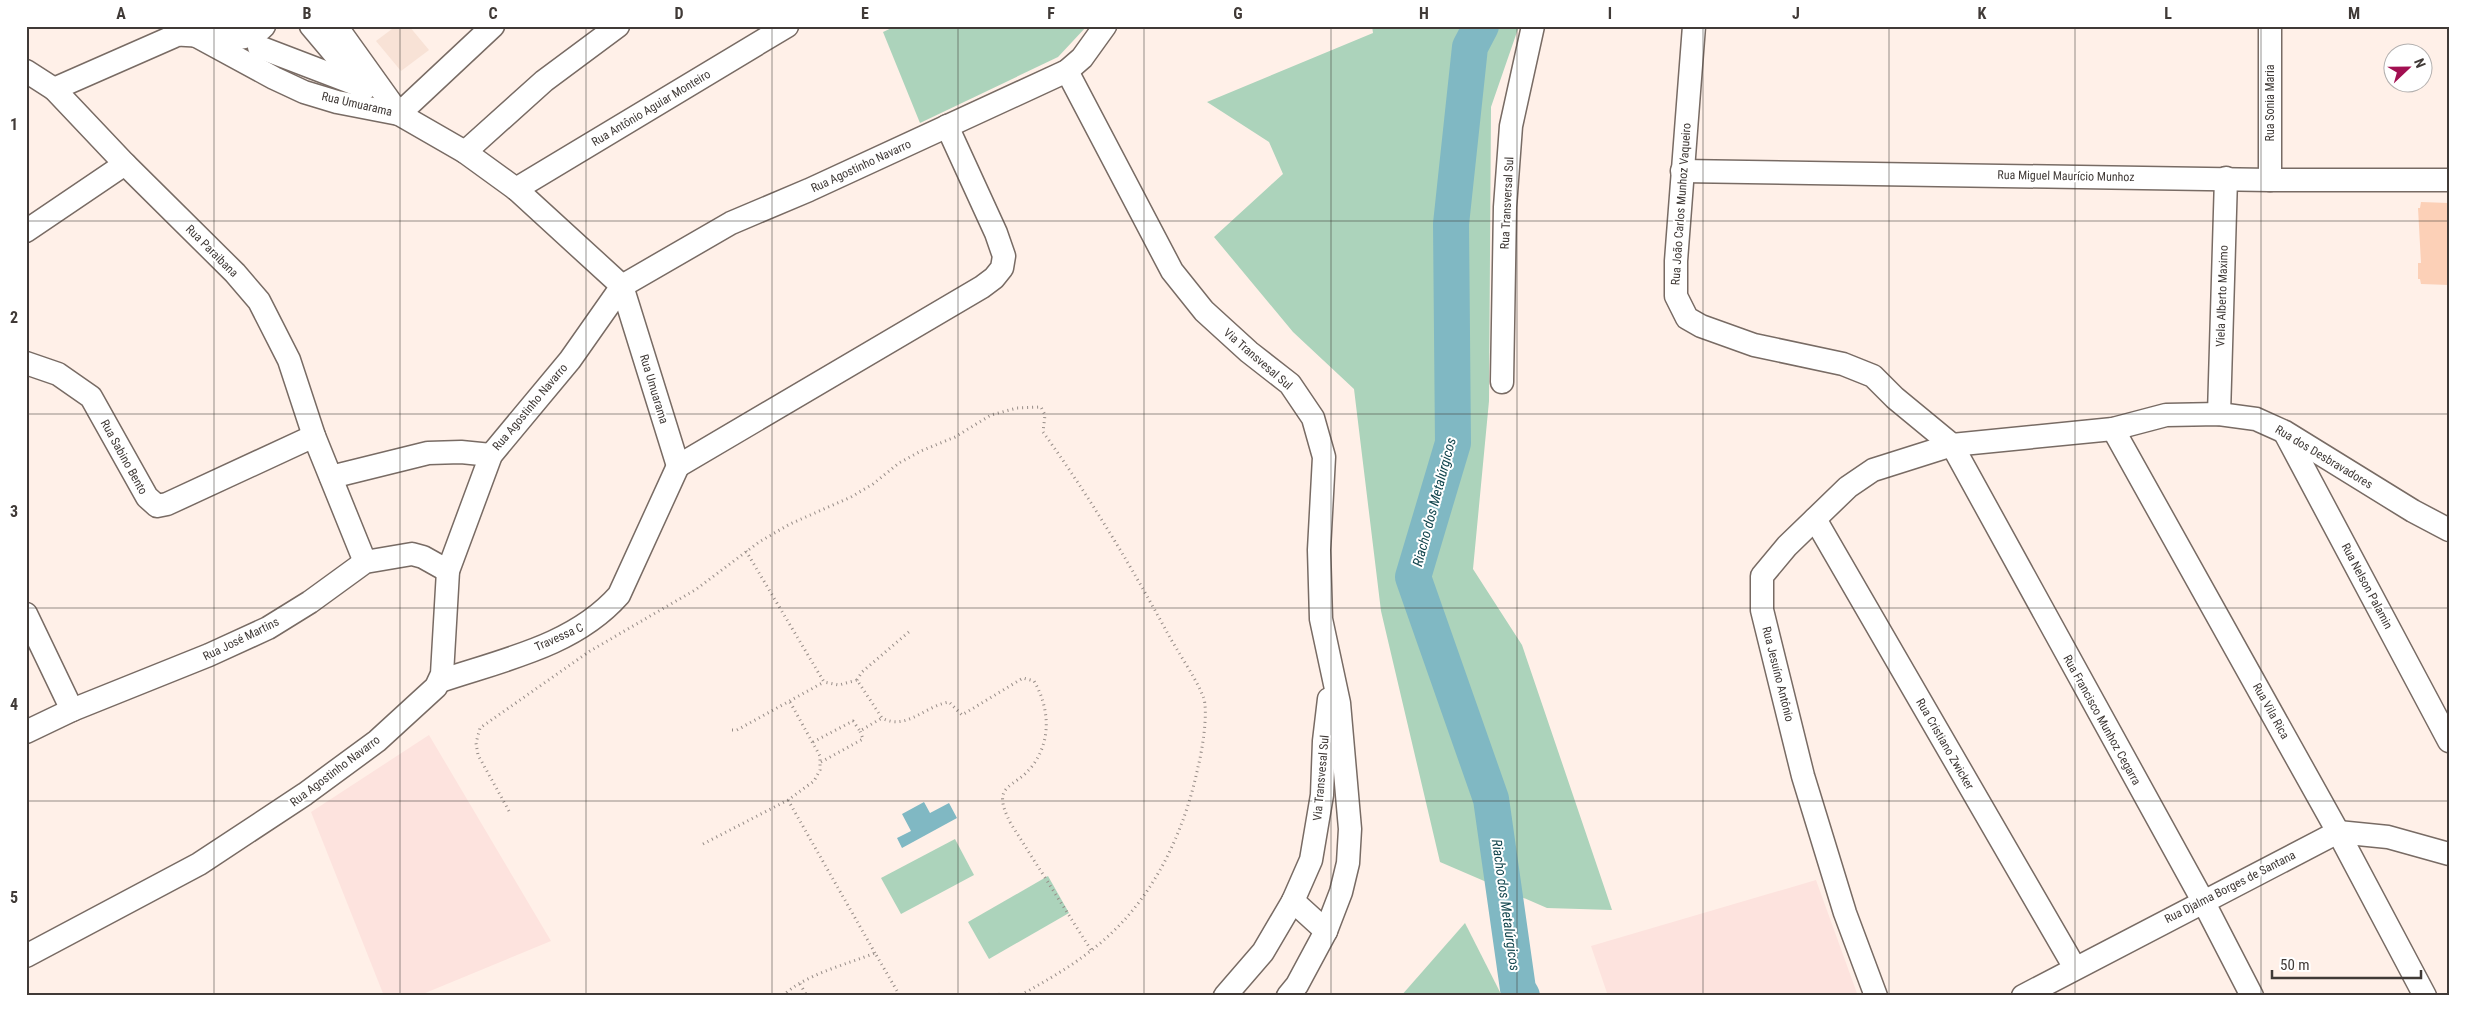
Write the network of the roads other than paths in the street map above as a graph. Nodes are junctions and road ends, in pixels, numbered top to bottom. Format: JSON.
{"nodes":[{"id":1,"x":311,"y":26,"type":"edge"},
{"id":2,"x":336,"y":26,"type":"edge"},
{"id":3,"x":493,"y":26,"type":"edge"},
{"id":4,"x":618,"y":26,"type":"edge"},
{"id":5,"x":787,"y":26,"type":"edge"},
{"id":6,"x":1105,"y":26,"type":"edge"},
{"id":7,"x":1533,"y":26,"type":"edge"},
{"id":8,"x":1694,"y":26,"type":"edge"},
{"id":9,"x":2270,"y":26,"type":"edge"},
{"id":10,"x":193,"y":34,"type":"junction"},
{"id":11,"x":262,"y":42,"type":"edge"},
{"id":12,"x":1067,"y":71,"type":"junction"},
{"id":13,"x":27,"y":72,"type":"edge"},
{"id":14,"x":362,"y":86,"type":"junction"},
{"id":15,"x":54,"y":89,"type":"junction"},
{"id":16,"x":391,"y":112,"type":"junction"},
{"id":17,"x":946,"y":126,"type":"junction"},
{"id":18,"x":465,"y":152,"type":"junction"},
{"id":19,"x":125,"y":164,"type":"junction"},
{"id":20,"x":1682,"y":171,"type":"junction"},
{"id":21,"x":2226,"y":178,"type":"junction"},
{"id":22,"x":2270,"y":180,"type":"junction"},
{"id":23,"x":2449,"y":180,"type":"edge"},
{"id":24,"x":516,"y":189,"type":"junction"},
{"id":25,"x":26,"y":231,"type":"edge"},
{"id":26,"x":622,"y":286,"type":"junction"},
{"id":27,"x":26,"y":363,"type":"edge"},
{"id":28,"x":1502,"y":382,"type":"dead end"},
{"id":29,"x":2218,"y":414,"type":"junction"},
{"id":30,"x":2113,"y":429,"type":"junction"},
{"id":31,"x":2285,"y":432,"type":"junction"},
{"id":32,"x":314,"y":436,"type":"junction"},
{"id":33,"x":1952,"y":445,"type":"junction"},
{"id":34,"x":491,"y":455,"type":"junction"},
{"id":35,"x":678,"y":466,"type":"junction"},
{"id":36,"x":330,"y":477,"type":"junction"},
{"id":37,"x":1815,"y":519,"type":"junction"},
{"id":38,"x":2443,"y":520,"type":"edge"},
{"id":39,"x":365,"y":562,"type":"junction"},
{"id":40,"x":448,"y":572,"type":"junction"},
{"id":41,"x":26,"y":614,"type":"edge"},
{"id":42,"x":440,"y":681,"type":"junction"},
{"id":43,"x":1334,"y":684,"type":"junction"},
{"id":44,"x":72,"y":710,"type":"junction"},
{"id":45,"x":26,"y":732,"type":"edge"},
{"id":46,"x":2449,"y":741,"type":"edge"},
{"id":47,"x":2338,"y":832,"type":"junction"},
{"id":48,"x":2449,"y":854,"type":"edge"},
{"id":49,"x":1293,"y":901,"type":"junction"},
{"id":50,"x":2203,"y":901,"type":"junction"},
{"id":51,"x":1326,"y":931,"type":"junction"},
{"id":52,"x":26,"y":956,"type":"edge"},
{"id":53,"x":2075,"y":968,"type":"junction"},
{"id":54,"x":1225,"y":996,"type":"edge"},
{"id":55,"x":1288,"y":996,"type":"edge"},
{"id":56,"x":1876,"y":996,"type":"edge"},
{"id":57,"x":2023,"y":996,"type":"edge"},
{"id":58,"x":2252,"y":996,"type":"edge"},
{"id":59,"x":2425,"y":996,"type":"edge"}],
"edges":[{"from":1,"to":14,"type":"street"},
{"from":2,"to":16,"type":"street"},
{"from":3,"to":16,"type":"street"},
{"from":4,"to":18,"type":"street"},
{"from":5,"to":24,"type":"street","name":"Rua Antônio Aguiar Monteiro"},
{"from":6,"to":12,"type":"street","name":"Rua Agostinho Navarro"},
{"from":7,"to":28,"type":"street","name":"Rua Transversal Sul"},
{"from":8,"to":20,"type":"street","name":"Rua João Carlos Munhoz Vaqueiro"},
{"from":9,"to":22,"type":"street","name":"Rua Sonia Maria"},
{"from":10,"to":11,"type":"street","name":"Rua Umuarama"},
{"from":10,"to":11,"type":"street"},
{"from":10,"to":15,"type":"street"},
{"from":11,"to":14,"type":"street"},
{"from":11,"to":16,"type":"street","name":"Rua Umuarama"},
{"from":12,"to":17,"type":"street","name":"Rua Agostinho Navarro"},
{"from":12,"to":43,"type":"street","name":"Via Transvesal Sul"},
{"from":13,"to":15,"type":"street","name":"Rua Paraibana"},
{"from":14,"to":16,"type":"street"},
{"from":15,"to":19,"type":"street","name":"Rua Paraibana"},
{"from":16,"to":18,"type":"street","name":"Rua Umuarama"},
{"from":17,"to":26,"type":"street","name":"Rua Agostinho Navarro"},
{"from":17,"to":35,"type":"street"},
{"from":18,"to":24,"type":"street","name":"Rua Umuarama"},
{"from":19,"to":25,"type":"street"},
{"from":19,"to":32,"type":"street","name":"Rua Paraibana"},
{"from":20,"to":21,"type":"street","name":"Rua Miguel Maurício Munhoz"},
{"from":20,"to":33,"type":"street","name":"Rua João Carlos Munhoz Vaqueiro"},
{"from":21,"to":22,"type":"street","name":"Rua Miguel Maurício Munhoz"},
{"from":21,"to":29,"type":"street","name":"Viela Alberto Maximo"},
{"from":22,"to":23,"type":"street","name":"Rua Miguel Maurício Munhoz"},
{"from":24,"to":26,"type":"street","name":"Rua Umuarama"},
{"from":26,"to":34,"type":"street","name":"Rua Agostinho Navarro"},
{"from":26,"to":35,"type":"street","name":"Rua Umuarama"},
{"from":27,"to":32,"type":"street","name":"Rua Sabino Bento"},
{"from":29,"to":30,"type":"street","name":"Rua dos Desbravadores"},
{"from":29,"to":31,"type":"street","name":"Rua dos Desbravadores"},
{"from":30,"to":33,"type":"street","name":"Rua dos Desbravadores"},
{"from":30,"to":47,"type":"street","name":"Rua Vila Rica"},
{"from":31,"to":38,"type":"street","name":"Rua dos Desbravadores"},
{"from":31,"to":46,"type":"street","name":"Rua Nelson Palamin"},
{"from":32,"to":36,"type":"street","name":"Rua Paraibana"},
{"from":33,"to":37,"type":"street","name":"Rua Jesuíno Antônio"},
{"from":33,"to":50,"type":"street","name":"Rua Francisco Munhoz Cegarra"},
{"from":34,"to":36,"type":"street"},
{"from":34,"to":40,"type":"street","name":"Rua Agostinho Navarro"},
{"from":35,"to":42,"type":"street","name":"Travessa C"},
{"from":36,"to":39,"type":"street","name":"Rua Paraibana"},
{"from":37,"to":53,"type":"street","name":"Rua Cristiano Zwicker"},
{"from":37,"to":56,"type":"street","name":"Rua Jesuíno Antônio"},
{"from":39,"to":40,"type":"street","name":"Rua José Martins"},
{"from":39,"to":44,"type":"street","name":"Rua José Martins"},
{"from":40,"to":42,"type":"street","name":"Rua Agostinho Navarro"},
{"from":41,"to":44,"type":"street"},
{"from":42,"to":52,"type":"street","name":"Rua Agostinho Navarro"},
{"from":43,"to":49,"type":"street","name":"Via Transvesal Sul"},
{"from":43,"to":51,"type":"street","name":"Via Transvesal Sul"},
{"from":44,"to":45,"type":"street","name":"Rua José Martins"},
{"from":47,"to":48,"type":"street"},
{"from":47,"to":50,"type":"street","name":"Rua Djalma Borges de Santana"},
{"from":47,"to":59,"type":"street","name":"Rua Vila Rica"},
{"from":49,"to":51,"type":"street"},
{"from":49,"to":54,"type":"street","name":"Via Transvesal Sul"},
{"from":50,"to":53,"type":"street","name":"Rua Djalma Borges de Santana"},
{"from":50,"to":58,"type":"street","name":"Rua Francisco Munhoz Cegarra"},
{"from":51,"to":55,"type":"street","name":"Via Transvesal Sul"},
{"from":53,"to":57,"type":"street","name":"Rua Djalma Borges de Santana"}]}
